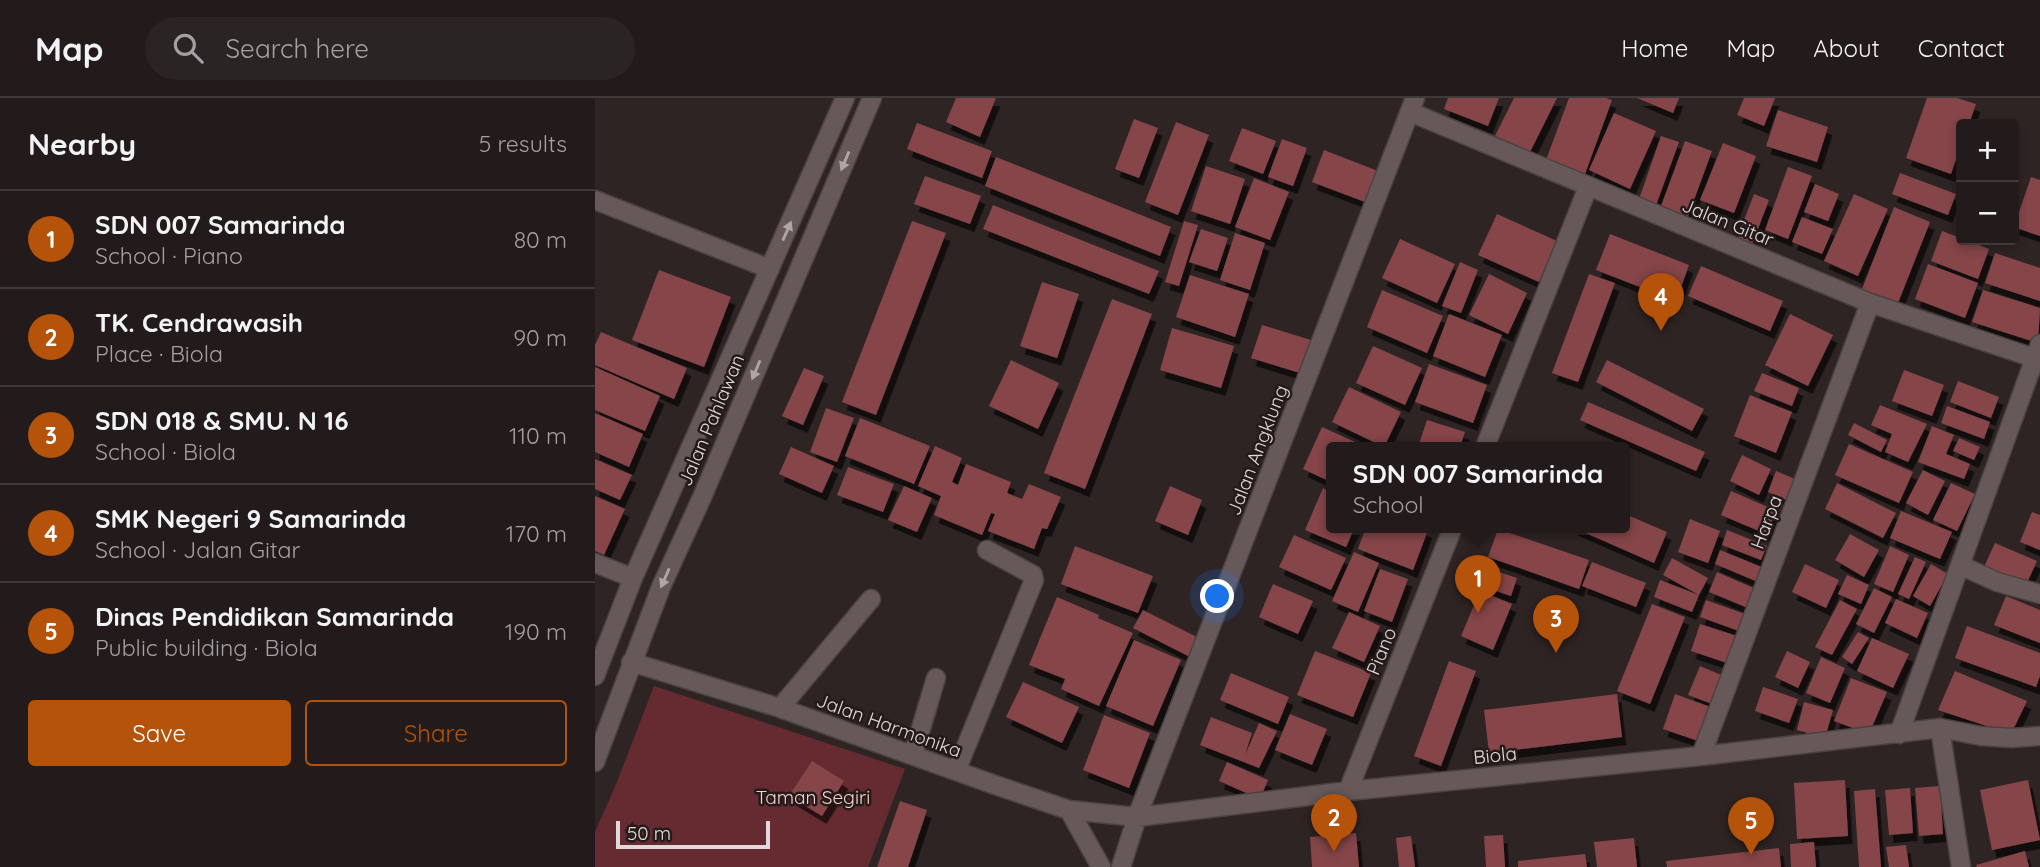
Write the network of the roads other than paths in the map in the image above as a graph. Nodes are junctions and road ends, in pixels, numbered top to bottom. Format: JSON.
{"nodes":[{"id":1,"x":845,"y":98,"type":"edge"},
{"id":2,"x":869,"y":104,"type":"edge"},
{"id":3,"x":1413,"y":105,"type":"edge"},
{"id":4,"x":1588,"y":187,"type":"junction"},
{"id":5,"x":595,"y":200,"type":"edge"},
{"id":6,"x":770,"y":269,"type":"junction"},
{"id":7,"x":1870,"y":303,"type":"junction"},
{"id":8,"x":2038,"y":354,"type":"edge"},
{"id":9,"x":1487,"y":442,"type":"edge"},
{"id":10,"x":1451,"y":533,"type":"edge"},
{"id":11,"x":988,"y":550,"type":"dead end"},
{"id":12,"x":595,"y":563,"type":"edge"},
{"id":13,"x":1960,"y":565,"type":"junction"},
{"id":14,"x":633,"y":578,"type":"junction"},
{"id":15,"x":2040,"y":594,"type":"edge"},
{"id":16,"x":871,"y":598,"type":"dead end"},
{"id":17,"x":631,"y":662,"type":"junction"},
{"id":18,"x":595,"y":676,"type":"edge"},
{"id":19,"x":936,"y":677,"type":"dead end"},
{"id":20,"x":780,"y":708,"type":"junction"},
{"id":21,"x":1933,"y":729,"type":"junction"},
{"id":22,"x":1899,"y":734,"type":"junction"},
{"id":23,"x":2040,"y":736,"type":"edge"},
{"id":24,"x":913,"y":755,"type":"junction"},
{"id":25,"x":1701,"y":756,"type":"junction"},
{"id":26,"x":595,"y":762,"type":"edge"},
{"id":27,"x":956,"y":771,"type":"junction"},
{"id":28,"x":1348,"y":791,"type":"junction"},
{"id":29,"x":1069,"y":810,"type":"junction"},
{"id":30,"x":1137,"y":817,"type":"junction"},
{"id":31,"x":1101,"y":867,"type":"edge"},
{"id":32,"x":1121,"y":867,"type":"edge"},
{"id":33,"x":1961,"y":867,"type":"edge"}],
"edges":[{"from":1,"to":2,"type":"street"},
{"from":6,"to":1,"type":"street","name":"Jalan Pahlawan","one_way":true},
{"from":2,"to":17,"type":"street","name":"Jalan Pahlawan","one_way":true},
{"from":3,"to":4,"type":"street","name":"Jalan Gitar"},
{"from":3,"to":30,"type":"street","name":"Jalan Angklung"},
{"from":4,"to":7,"type":"street","name":"Jalan Gitar"},
{"from":4,"to":9,"type":"street"},
{"from":5,"to":6,"type":"street"},
{"from":6,"to":14,"type":"street","name":"Jalan Pahlawan"},
{"from":7,"to":8,"type":"street","name":"Jalan Gitar"},
{"from":7,"to":25,"type":"street","name":"Harpa"},
{"from":8,"to":13,"type":"street"},
{"from":10,"to":28,"type":"street","name":"Piano"},
{"from":11,"to":27,"type":"street"},
{"from":12,"to":14,"type":"street"},
{"from":13,"to":15,"type":"street"},
{"from":13,"to":22,"type":"street"},
{"from":14,"to":18,"type":"street","name":"Jalan Pahlawan"},
{"from":16,"to":20,"type":"street"},
{"from":17,"to":20,"type":"street","name":"Jalan Harmonika"},
{"from":17,"to":26,"type":"street","name":"Jalan Pahlawan"},
{"from":19,"to":24,"type":"street"},
{"from":20,"to":24,"type":"street","name":"Jalan Harmonika"},
{"from":21,"to":22,"type":"street","name":"Biola"},
{"from":21,"to":23,"type":"street","name":"Biola"},
{"from":21,"to":33,"type":"street"},
{"from":22,"to":25,"type":"street","name":"Biola"},
{"from":24,"to":27,"type":"street","name":"Jalan Harmonika"},
{"from":25,"to":28,"type":"street","name":"Biola"},
{"from":27,"to":29,"type":"street","name":"Jalan Harmonika"},
{"from":28,"to":30,"type":"street","name":"Biola"},
{"from":29,"to":30,"type":"street","name":"Biola"},
{"from":29,"to":31,"type":"street"},
{"from":30,"to":32,"type":"street","name":"Jalan Angklung"}]}
